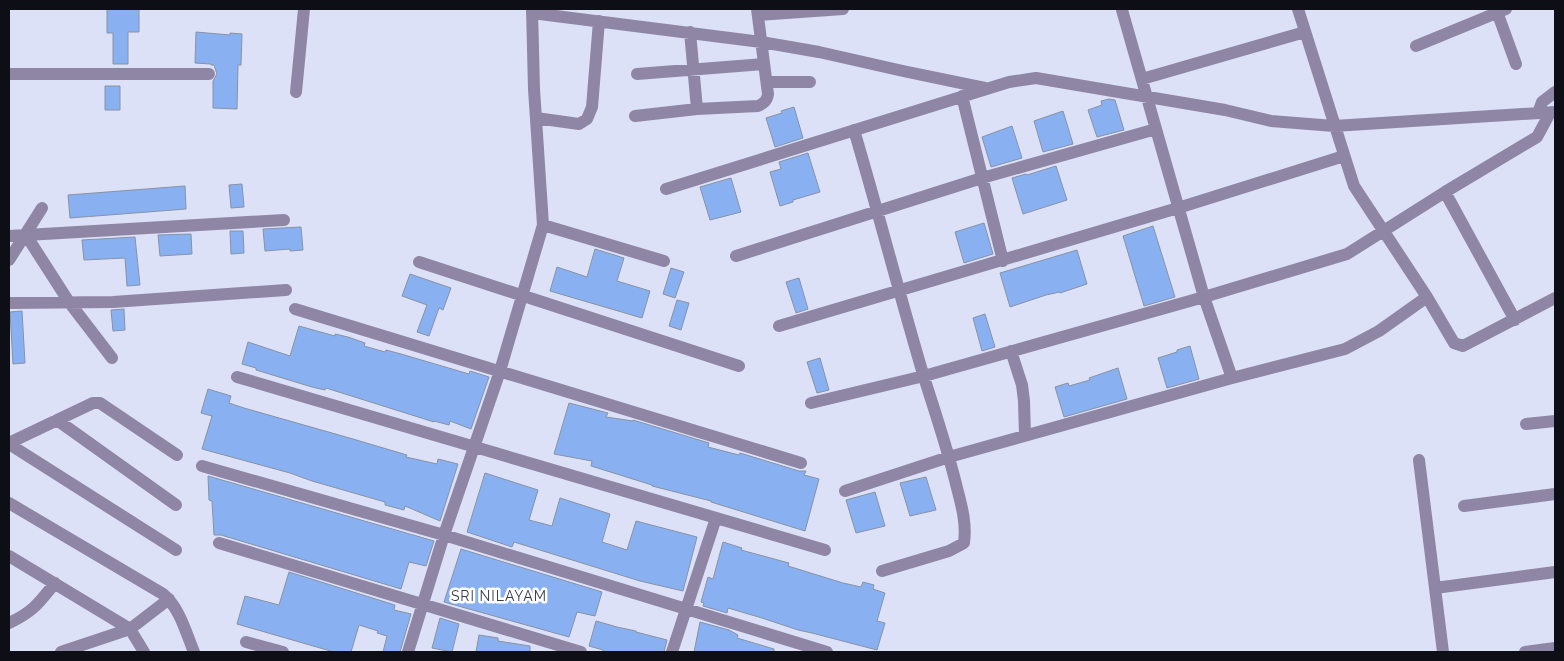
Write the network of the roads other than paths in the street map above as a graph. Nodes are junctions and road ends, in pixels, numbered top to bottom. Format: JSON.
{"nodes":[{"id":1,"x":304,"y":9,"type":"edge"},
{"id":2,"x":843,"y":9,"type":"edge"},
{"id":3,"x":1299,"y":9,"type":"edge"},
{"id":4,"x":1122,"y":10,"type":"edge"},
{"id":5,"x":1500,"y":10,"type":"edge"},
{"id":6,"x":532,"y":11,"type":"edge"},
{"id":7,"x":757,"y":12,"type":"edge"},
{"id":8,"x":599,"y":21,"type":"junction"},
{"id":9,"x":690,"y":32,"type":"junction"},
{"id":10,"x":1305,"y":32,"type":"junction"},
{"id":11,"x":761,"y":42,"type":"junction"},
{"id":12,"x":1416,"y":46,"type":"dead end"},
{"id":13,"x":764,"y":64,"type":"junction"},
{"id":14,"x":1516,"y":64,"type":"dead end"},
{"id":15,"x":694,"y":69,"type":"junction"},
{"id":16,"x":9,"y":74,"type":"edge"},
{"id":17,"x":210,"y":74,"type":"dead end"},
{"id":18,"x":637,"y":74,"type":"dead end"},
{"id":19,"x":1142,"y":79,"type":"junction"},
{"id":20,"x":767,"y":82,"type":"junction"},
{"id":21,"x":810,"y":82,"type":"dead end"},
{"id":22,"x":988,"y":88,"type":"junction"},
{"id":23,"x":296,"y":92,"type":"dead end"},
{"id":24,"x":1555,"y":92,"type":"edge"},
{"id":25,"x":962,"y":96,"type":"junction"},
{"id":26,"x":1147,"y":97,"type":"junction"},
{"id":27,"x":697,"y":109,"type":"junction"},
{"id":28,"x":1548,"y":113,"type":"edge"},
{"id":29,"x":635,"y":116,"type":"dead end"},
{"id":30,"x":536,"y":118,"type":"junction"},
{"id":31,"x":1334,"y":126,"type":"junction"},
{"id":32,"x":1156,"y":129,"type":"junction"},
{"id":33,"x":854,"y":130,"type":"junction"},
{"id":34,"x":1344,"y":156,"type":"junction"},
{"id":35,"x":982,"y":178,"type":"junction"},
{"id":36,"x":666,"y":189,"type":"dead end"},
{"id":37,"x":1445,"y":192,"type":"junction"},
{"id":38,"x":42,"y":208,"type":"dead end"},
{"id":39,"x":1178,"y":208,"type":"junction"},
{"id":40,"x":878,"y":212,"type":"junction"},
{"id":41,"x":284,"y":220,"type":"dead end"},
{"id":42,"x":543,"y":225,"type":"junction"},
{"id":43,"x":1383,"y":232,"type":"junction"},
{"id":44,"x":26,"y":235,"type":"junction"},
{"id":45,"x":9,"y":236,"type":"edge"},
{"id":46,"x":736,"y":256,"type":"dead end"},
{"id":47,"x":9,"y":260,"type":"edge"},
{"id":48,"x":664,"y":261,"type":"dead end"},
{"id":49,"x":1002,"y":261,"type":"junction"},
{"id":50,"x":418,"y":262,"type":"dead end"},
{"id":51,"x":286,"y":290,"type":"dead end"},
{"id":52,"x":898,"y":291,"type":"junction"},
{"id":53,"x":522,"y":296,"type":"junction"},
{"id":54,"x":1204,"y":297,"type":"junction"},
{"id":55,"x":1426,"y":297,"type":"junction"},
{"id":56,"x":1555,"y":298,"type":"edge"},
{"id":57,"x":69,"y":302,"type":"junction"},
{"id":58,"x":9,"y":303,"type":"edge"},
{"id":59,"x":295,"y":309,"type":"dead end"},
{"id":60,"x":1514,"y":320,"type":"junction"},
{"id":61,"x":779,"y":326,"type":"dead end"},
{"id":62,"x":1011,"y":352,"type":"junction"},
{"id":63,"x":112,"y":358,"type":"dead end"},
{"id":64,"x":738,"y":366,"type":"dead end"},
{"id":65,"x":500,"y":371,"type":"junction"},
{"id":66,"x":924,"y":376,"type":"junction"},
{"id":67,"x":237,"y":377,"type":"dead end"},
{"id":68,"x":1232,"y":378,"type":"junction"},
{"id":69,"x":811,"y":403,"type":"dead end"},
{"id":70,"x":58,"y":420,"type":"junction"},
{"id":71,"x":1555,"y":420,"type":"edge"},
{"id":72,"x":1526,"y":424,"type":"dead end"},
{"id":73,"x":1025,"y":436,"type":"junction"},
{"id":74,"x":9,"y":443,"type":"edge"},
{"id":75,"x":473,"y":446,"type":"junction"},
{"id":76,"x":177,"y":455,"type":"dead end"},
{"id":77,"x":949,"y":457,"type":"junction"},
{"id":78,"x":1419,"y":460,"type":"dead end"},
{"id":79,"x":802,"y":463,"type":"dead end"},
{"id":80,"x":202,"y":466,"type":"dead end"},
{"id":81,"x":844,"y":491,"type":"dead end"},
{"id":82,"x":1555,"y":494,"type":"edge"},
{"id":83,"x":9,"y":503,"type":"edge"},
{"id":84,"x":176,"y":505,"type":"dead end"},
{"id":85,"x":1464,"y":506,"type":"dead end"},
{"id":86,"x":716,"y":518,"type":"junction"},
{"id":87,"x":444,"y":535,"type":"junction"},
{"id":88,"x":219,"y":544,"type":"dead end"},
{"id":89,"x":176,"y":550,"type":"dead end"},
{"id":90,"x":825,"y":550,"type":"dead end"},
{"id":91,"x":9,"y":556,"type":"edge"},
{"id":92,"x":882,"y":571,"type":"dead end"},
{"id":93,"x":1555,"y":572,"type":"edge"},
{"id":94,"x":56,"y":584,"type":"junction"},
{"id":95,"x":1435,"y":588,"type":"junction"},
{"id":96,"x":169,"y":599,"type":"junction"},
{"id":97,"x":423,"y":605,"type":"junction"},
{"id":98,"x":685,"y":609,"type":"junction"},
{"id":99,"x":9,"y":623,"type":"edge"},
{"id":100,"x":130,"y":629,"type":"junction"},
{"id":101,"x":246,"y":642,"type":"dead end"},
{"id":102,"x":1555,"y":648,"type":"edge"},
{"id":103,"x":61,"y":652,"type":"edge"},
{"id":104,"x":144,"y":652,"type":"edge"},
{"id":105,"x":194,"y":652,"type":"edge"},
{"id":106,"x":282,"y":652,"type":"edge"},
{"id":107,"x":408,"y":652,"type":"edge"},
{"id":108,"x":581,"y":652,"type":"edge"},
{"id":109,"x":672,"y":652,"type":"edge"},
{"id":110,"x":827,"y":652,"type":"edge"},
{"id":111,"x":1443,"y":652,"type":"edge"},
{"id":112,"x":1525,"y":652,"type":"edge"}],
"edges":[{"from":1,"to":23,"type":"street"},
{"from":2,"to":7,"type":"street"},
{"from":3,"to":10,"type":"street"},
{"from":4,"to":19,"type":"street"},
{"from":5,"to":12,"type":"street"},
{"from":5,"to":14,"type":"street"},
{"from":6,"to":8,"type":"street"},
{"from":6,"to":30,"type":"street"},
{"from":7,"to":11,"type":"street"},
{"from":8,"to":9,"type":"street"},
{"from":8,"to":30,"type":"street"},
{"from":9,"to":11,"type":"street"},
{"from":9,"to":15,"type":"street"},
{"from":10,"to":19,"type":"street"},
{"from":10,"to":31,"type":"street"},
{"from":11,"to":13,"type":"street"},
{"from":11,"to":22,"type":"street"},
{"from":13,"to":15,"type":"street"},
{"from":13,"to":20,"type":"street"},
{"from":15,"to":18,"type":"street"},
{"from":15,"to":27,"type":"street"},
{"from":16,"to":17,"type":"street"},
{"from":19,"to":26,"type":"street"},
{"from":20,"to":21,"type":"street"},
{"from":20,"to":27,"type":"street"},
{"from":22,"to":25,"type":"street"},
{"from":22,"to":26,"type":"street"},
{"from":24,"to":28,"type":"street"},
{"from":25,"to":33,"type":"street"},
{"from":25,"to":35,"type":"street"},
{"from":26,"to":31,"type":"street"},
{"from":26,"to":32,"type":"street"},
{"from":27,"to":29,"type":"street"},
{"from":28,"to":31,"type":"street"},
{"from":28,"to":37,"type":"street"},
{"from":30,"to":42,"type":"street"},
{"from":31,"to":34,"type":"street"},
{"from":32,"to":35,"type":"street"},
{"from":32,"to":39,"type":"street"},
{"from":33,"to":36,"type":"street"},
{"from":33,"to":40,"type":"street"},
{"from":34,"to":39,"type":"street"},
{"from":34,"to":43,"type":"street"},
{"from":35,"to":40,"type":"street"},
{"from":35,"to":49,"type":"street"},
{"from":37,"to":43,"type":"street"},
{"from":37,"to":60,"type":"street"},
{"from":38,"to":44,"type":"street"},
{"from":39,"to":49,"type":"street"},
{"from":39,"to":54,"type":"street"},
{"from":40,"to":46,"type":"street"},
{"from":40,"to":52,"type":"street"},
{"from":41,"to":44,"type":"street"},
{"from":42,"to":48,"type":"street"},
{"from":42,"to":53,"type":"street"},
{"from":43,"to":54,"type":"street"},
{"from":43,"to":55,"type":"street"},
{"from":44,"to":45,"type":"street"},
{"from":44,"to":47,"type":"street"},
{"from":44,"to":57,"type":"street"},
{"from":49,"to":52,"type":"street"},
{"from":50,"to":53,"type":"street"},
{"from":51,"to":57,"type":"street"},
{"from":52,"to":61,"type":"street"},
{"from":52,"to":66,"type":"street"},
{"from":53,"to":64,"type":"street"},
{"from":53,"to":65,"type":"street"},
{"from":54,"to":62,"type":"street"},
{"from":54,"to":68,"type":"street"},
{"from":55,"to":60,"type":"street"},
{"from":55,"to":68,"type":"street"},
{"from":56,"to":60,"type":"street"},
{"from":57,"to":58,"type":"street"},
{"from":57,"to":63,"type":"street"},
{"from":59,"to":65,"type":"street"},
{"from":62,"to":66,"type":"street"},
{"from":62,"to":73,"type":"street"},
{"from":65,"to":75,"type":"street"},
{"from":65,"to":79,"type":"street"},
{"from":66,"to":69,"type":"street"},
{"from":66,"to":77,"type":"street"},
{"from":67,"to":75,"type":"street"},
{"from":68,"to":73,"type":"street"},
{"from":70,"to":74,"type":"street"},
{"from":70,"to":76,"type":"street"},
{"from":70,"to":84,"type":"street"},
{"from":71,"to":72,"type":"street"},
{"from":73,"to":77,"type":"street"},
{"from":74,"to":89,"type":"street"},
{"from":75,"to":86,"type":"street"},
{"from":75,"to":87,"type":"street"},
{"from":77,"to":81,"type":"street"},
{"from":77,"to":92,"type":"street"},
{"from":78,"to":95,"type":"street"},
{"from":80,"to":87,"type":"street"},
{"from":82,"to":85,"type":"street"},
{"from":83,"to":96,"type":"street"},
{"from":86,"to":90,"type":"street"},
{"from":86,"to":98,"type":"street"},
{"from":87,"to":97,"type":"street"},
{"from":87,"to":98,"type":"street"},
{"from":88,"to":97,"type":"street"},
{"from":91,"to":94,"type":"street"},
{"from":93,"to":95,"type":"street"},
{"from":94,"to":99,"type":"street"},
{"from":94,"to":100,"type":"street"},
{"from":95,"to":111,"type":"street"},
{"from":96,"to":100,"type":"street"},
{"from":96,"to":105,"type":"street"},
{"from":97,"to":107,"type":"street"},
{"from":97,"to":108,"type":"street"},
{"from":98,"to":109,"type":"street"},
{"from":98,"to":110,"type":"street"},
{"from":100,"to":103,"type":"street"},
{"from":100,"to":104,"type":"street"},
{"from":101,"to":106,"type":"street"},
{"from":102,"to":112,"type":"street"}]}
